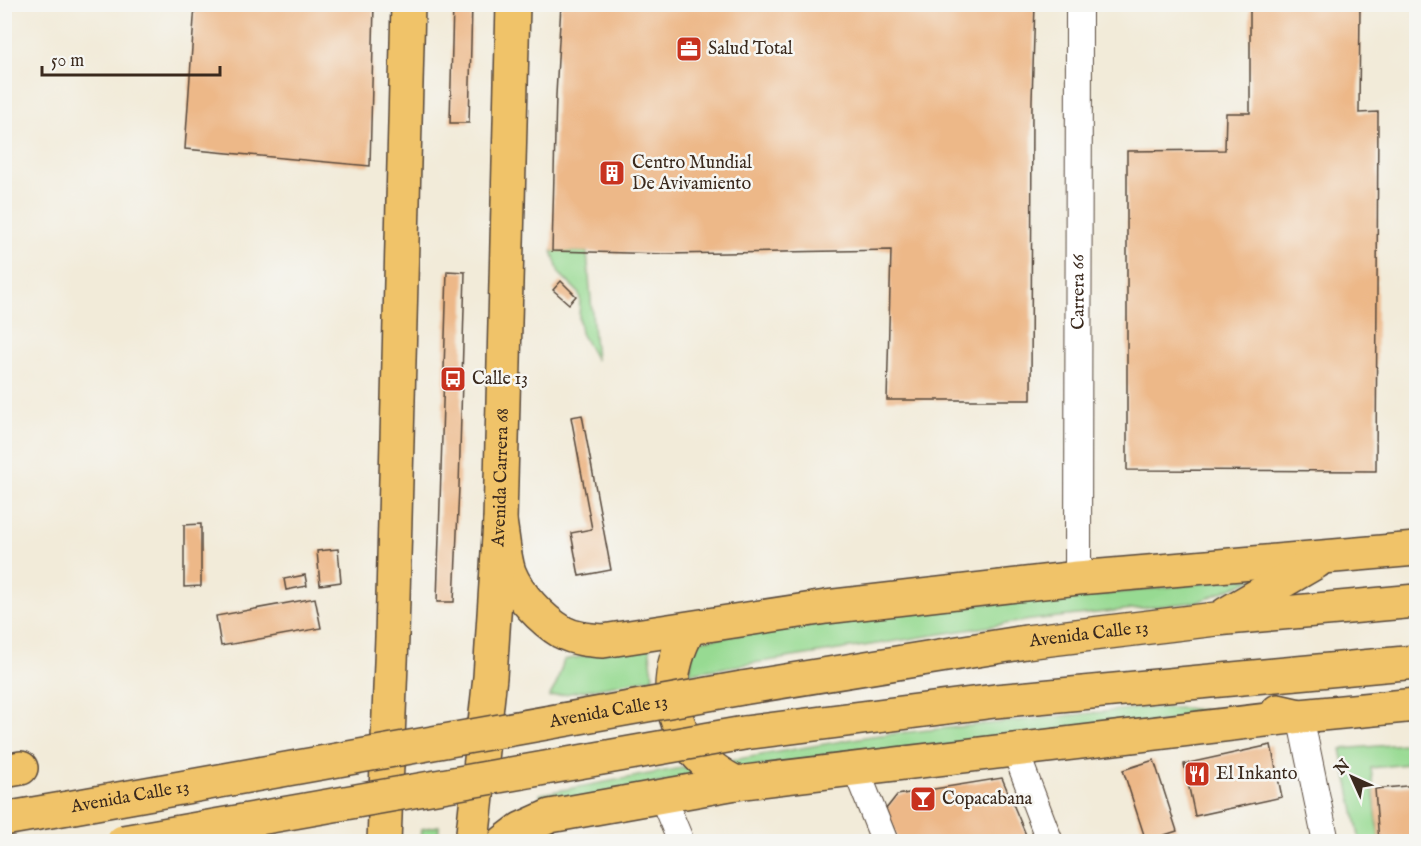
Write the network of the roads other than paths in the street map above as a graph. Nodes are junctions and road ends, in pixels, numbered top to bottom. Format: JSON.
{"nodes":[{"id":1,"x":408,"y":4,"type":"edge"},
{"id":2,"x":513,"y":4,"type":"edge"},
{"id":3,"x":1079,"y":4,"type":"edge"},
{"id":4,"x":500,"y":521,"type":"junction"},
{"id":5,"x":1416,"y":549,"type":"edge"},
{"id":6,"x":1326,"y":557,"type":"junction"},
{"id":7,"x":1078,"y":578,"type":"junction"},
{"id":8,"x":1416,"y":601,"type":"edge"},
{"id":9,"x":1216,"y":619,"type":"junction"},
{"id":10,"x":689,"y":629,"type":"junction"},
{"id":11,"x":1416,"y":662,"type":"edge"},
{"id":12,"x":1162,"y":687,"type":"junction"},
{"id":13,"x":1416,"y":705,"type":"edge"},
{"id":14,"x":1300,"y":716,"type":"junction"},
{"id":15,"x":1015,"y":750,"type":"junction"},
{"id":16,"x":855,"y":767,"type":"junction"},
{"id":17,"x":736,"y":783,"type":"junction"},
{"id":18,"x":662,"y":796,"type":"junction"},
{"id":19,"x":4,"y":819,"type":"edge"},
{"id":20,"x":123,"y":842,"type":"edge"},
{"id":21,"x":384,"y":842,"type":"edge"},
{"id":22,"x":472,"y":842,"type":"edge"},
{"id":23,"x":504,"y":842,"type":"edge"},
{"id":24,"x":681,"y":842,"type":"edge"},
{"id":25,"x":885,"y":842,"type":"edge"},
{"id":26,"x":1050,"y":842,"type":"edge"},
{"id":27,"x":1326,"y":842,"type":"edge"}],
"edges":[{"from":1,"to":21,"type":"main road"},
{"from":2,"to":4,"type":"main road","name":"Avenida Carrera 68"},
{"from":3,"to":7,"type":"street","name":"Carrera 66"},
{"from":4,"to":10,"type":"main road"},
{"from":4,"to":22,"type":"main road","name":"Avenida Carrera 68"},
{"from":5,"to":6,"type":"main road","name":"Avenida Calle 13"},
{"from":6,"to":7,"type":"main road"},
{"from":6,"to":9,"type":"main road","name":"Avenida Calle 13"},
{"from":7,"to":10,"type":"main road"},
{"from":8,"to":9,"type":"main road","name":"Avenida Calle 13"},
{"from":9,"to":19,"type":"main road","name":"Avenida Calle 13","bridge":true},
{"from":10,"to":17,"type":"main road"},
{"from":11,"to":12,"type":"main road"},
{"from":12,"to":14,"type":"main road"},
{"from":12,"to":20,"type":"main road","bridge":true},
{"from":13,"to":14,"type":"main road"},
{"from":14,"to":15,"type":"main road"},
{"from":14,"to":27,"type":"street"},
{"from":15,"to":16,"type":"main road"},
{"from":15,"to":26,"type":"street"},
{"from":16,"to":17,"type":"main road"},
{"from":16,"to":25,"type":"street"},
{"from":17,"to":18,"type":"main road"},
{"from":18,"to":23,"type":"main road"},
{"from":18,"to":24,"type":"street"}]}
